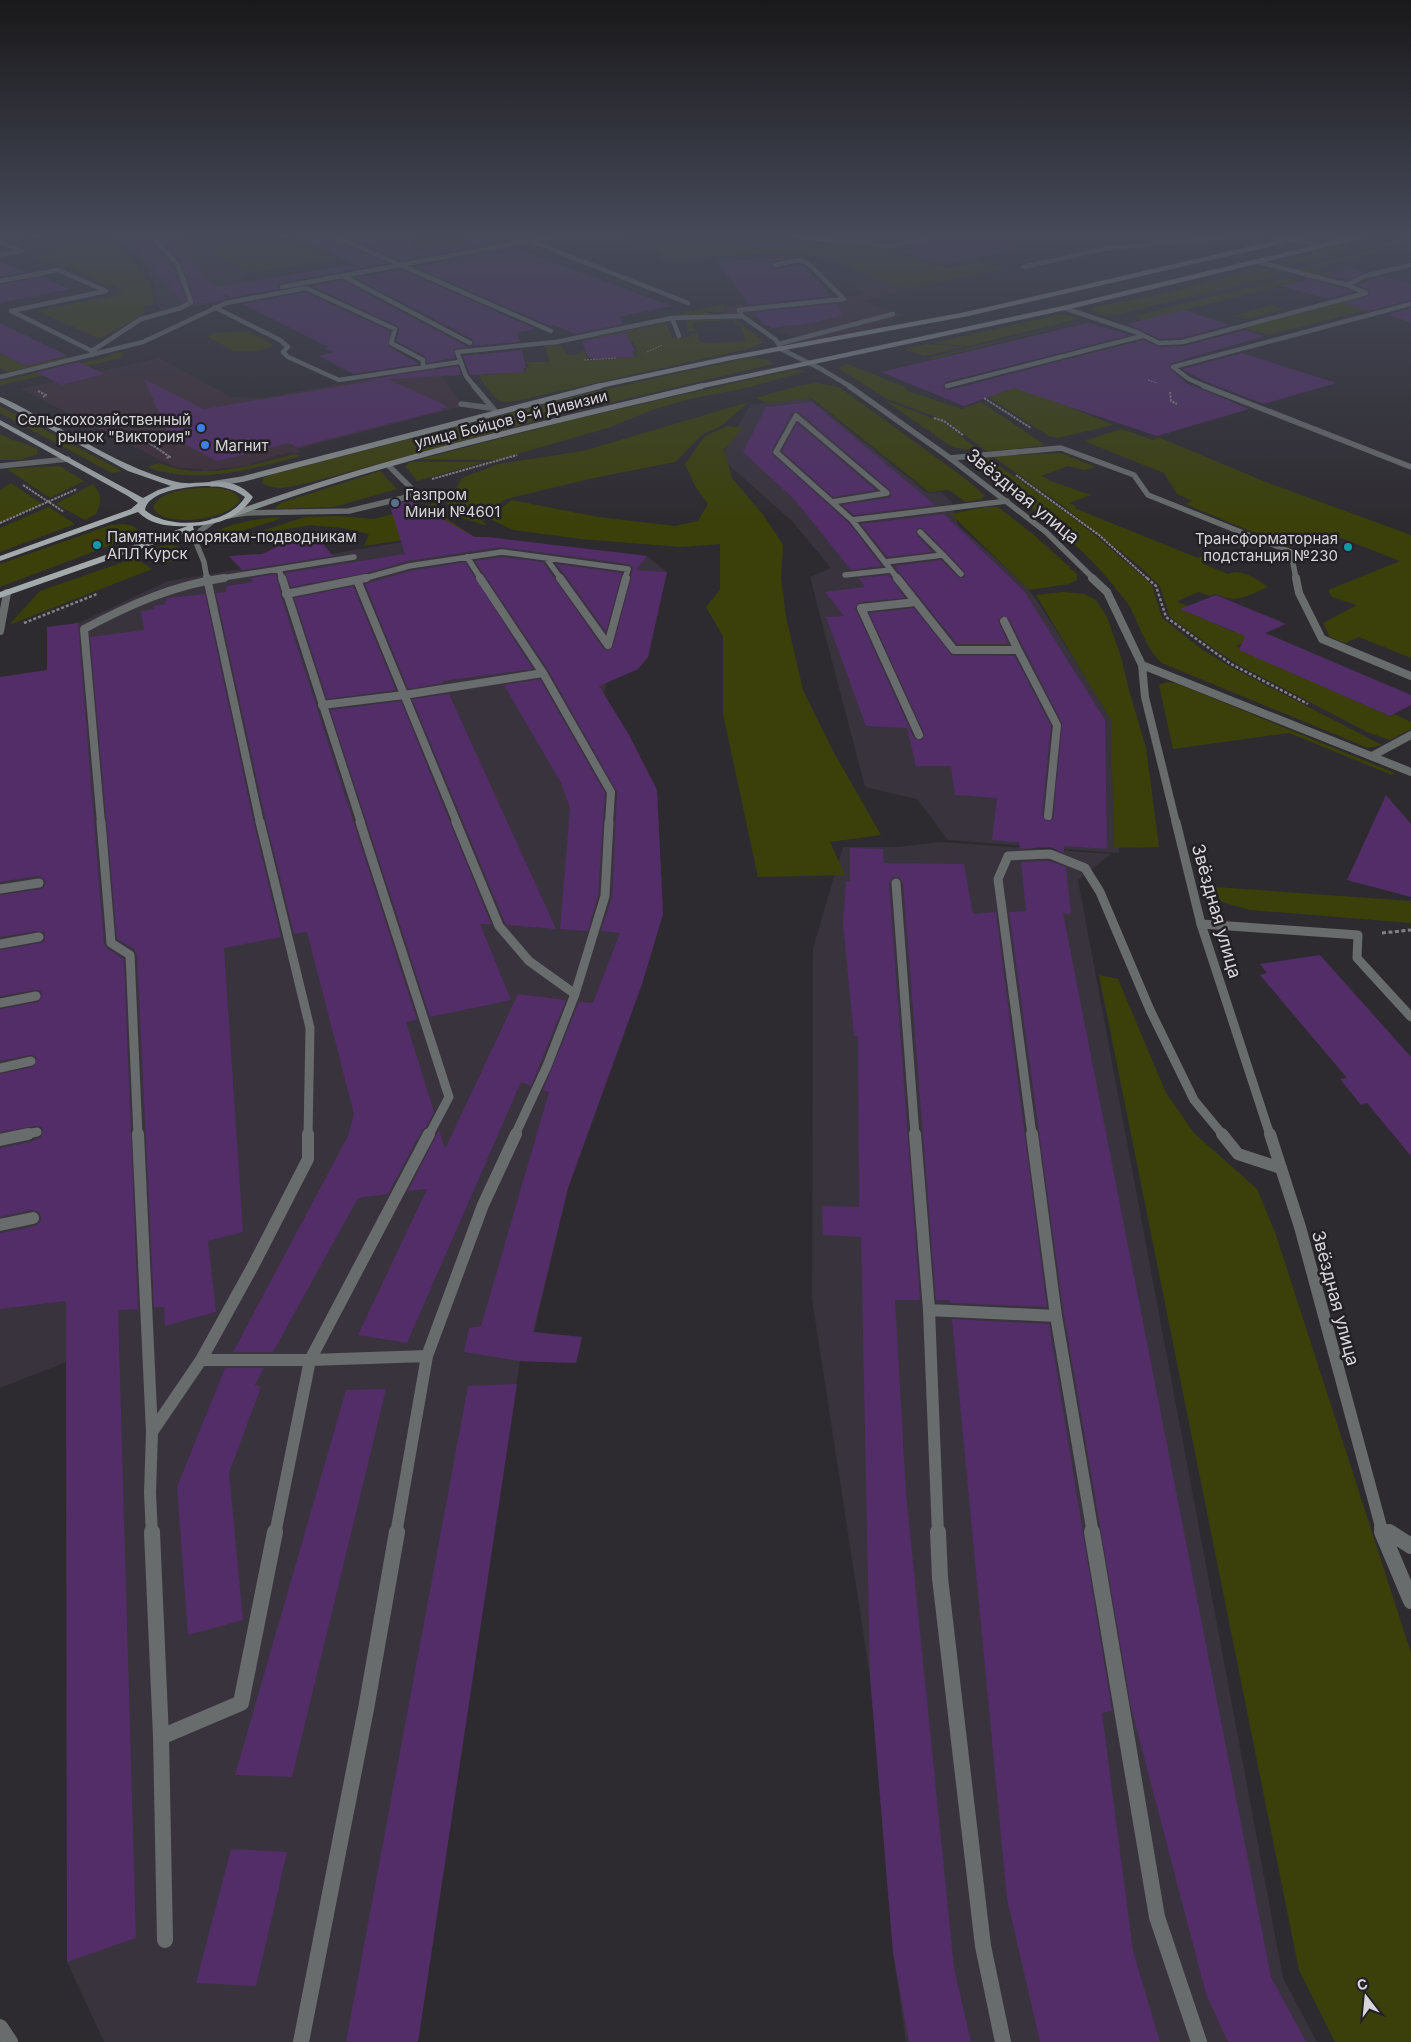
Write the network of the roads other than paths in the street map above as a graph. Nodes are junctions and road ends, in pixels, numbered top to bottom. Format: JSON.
{"nodes":[{"id":1,"x":52,"y":332,"type":"edge"},
{"id":2,"x":122,"y":332,"type":"edge"},
{"id":3,"x":163,"y":332,"type":"edge"},
{"id":4,"x":265,"y":332,"type":"edge"},
{"id":5,"x":394,"y":332,"type":"edge"},
{"id":6,"x":450,"y":332,"type":"edge"},
{"id":7,"x":603,"y":332,"type":"edge"},
{"id":8,"x":678,"y":332,"type":"edge"},
{"id":9,"x":763,"y":332,"type":"edge"},
{"id":10,"x":830,"y":332,"type":"edge"},
{"id":11,"x":859,"y":332,"type":"edge"},
{"id":12,"x":948,"y":332,"type":"edge"},
{"id":13,"x":1136,"y":332,"type":"edge"},
{"id":14,"x":1219,"y":332,"type":"edge"},
{"id":15,"x":1304,"y":332,"type":"edge"},
{"id":16,"x":680,"y":336,"type":"dead end"},
{"id":17,"x":1142,"y":336,"type":"junction"},
{"id":18,"x":470,"y":343,"type":"dead end"},
{"id":19,"x":780,"y":346,"type":"junction"},
{"id":20,"x":92,"y":353,"type":"junction"},
{"id":21,"x":459,"y":362,"type":"junction"},
{"id":22,"x":808,"y":362,"type":"junction"},
{"id":23,"x":424,"y":366,"type":"junction"},
{"id":24,"x":0,"y":377,"type":"edge"},
{"id":25,"x":950,"y":385,"type":"road end"},
{"id":26,"x":0,"y":399,"type":"edge"},
{"id":27,"x":461,"y":404,"type":"dead end"},
{"id":28,"x":494,"y":410,"type":"junction"},
{"id":29,"x":0,"y":422,"type":"edge"},
{"id":30,"x":950,"y":458,"type":"junction"},
{"id":31,"x":68,"y":459,"type":"junction"},
{"id":32,"x":388,"y":464,"type":"junction"},
{"id":33,"x":0,"y":466,"type":"edge"},
{"id":34,"x":1411,"y":466,"type":"edge"},
{"id":35,"x":211,"y":484,"type":"junction"},
{"id":36,"x":185,"y":485,"type":"junction"},
{"id":37,"x":1007,"y":501,"type":"junction"},
{"id":38,"x":832,"y":502,"type":"junction"},
{"id":39,"x":142,"y":504,"type":"junction"},
{"id":40,"x":229,"y":516,"type":"junction"},
{"id":41,"x":852,"y":520,"type":"junction"},
{"id":42,"x":213,"y":521,"type":"junction"},
{"id":43,"x":920,"y":532,"type":"dead end"},
{"id":44,"x":942,"y":555,"type":"junction"},
{"id":45,"x":354,"y":557,"type":"dead end"},
{"id":46,"x":467,"y":557,"type":"junction"},
{"id":47,"x":546,"y":558,"type":"junction"},
{"id":48,"x":0,"y":559,"type":"edge"},
{"id":49,"x":885,"y":562,"type":"junction"},
{"id":50,"x":279,"y":570,"type":"junction"},
{"id":51,"x":891,"y":570,"type":"junction"},
{"id":52,"x":960,"y":574,"type":"dead end"},
{"id":53,"x":845,"y":575,"type":"dead end"},
{"id":54,"x":208,"y":580,"type":"junction"},
{"id":55,"x":357,"y":580,"type":"junction"},
{"id":56,"x":4,"y":594,"type":"edge"},
{"id":57,"x":286,"y":594,"type":"junction"},
{"id":58,"x":916,"y":602,"type":"junction"},
{"id":59,"x":1004,"y":621,"type":"dead end"},
{"id":60,"x":0,"y":631,"type":"edge"},
{"id":61,"x":1018,"y":650,"type":"junction"},
{"id":62,"x":1142,"y":664,"type":"junction"},
{"id":63,"x":543,"y":673,"type":"junction"},
{"id":64,"x":1411,"y":676,"type":"edge"},
{"id":65,"x":404,"y":695,"type":"junction"},
{"id":66,"x":322,"y":705,"type":"junction"},
{"id":67,"x":919,"y":735,"type":"dead end"},
{"id":68,"x":1411,"y":735,"type":"edge"},
{"id":69,"x":1372,"y":756,"type":"junction"},
{"id":70,"x":1411,"y":772,"type":"edge"},
{"id":71,"x":1048,"y":816,"type":"dead end"},
{"id":72,"x":39,"y":883,"type":"dead end"},
{"id":73,"x":896,"y":884,"type":"dead end"},
{"id":74,"x":0,"y":889,"type":"edge"},
{"id":75,"x":1201,"y":924,"type":"junction"},
{"id":76,"x":39,"y":937,"type":"dead end"},
{"id":77,"x":0,"y":944,"type":"edge"},
{"id":78,"x":575,"y":994,"type":"junction"},
{"id":79,"x":36,"y":996,"type":"dead end"},
{"id":80,"x":0,"y":1003,"type":"edge"},
{"id":81,"x":1411,"y":1017,"type":"edge"},
{"id":82,"x":31,"y":1062,"type":"dead end"},
{"id":83,"x":0,"y":1068,"type":"edge"},
{"id":84,"x":37,"y":1132,"type":"dead end"},
{"id":85,"x":0,"y":1140,"type":"edge"},
{"id":86,"x":1281,"y":1168,"type":"junction"},
{"id":87,"x":33,"y":1218,"type":"dead end"},
{"id":88,"x":0,"y":1225,"type":"edge"},
{"id":89,"x":930,"y":1310,"type":"junction"},
{"id":90,"x":1056,"y":1316,"type":"junction"},
{"id":91,"x":427,"y":1356,"type":"junction"},
{"id":92,"x":201,"y":1360,"type":"junction"},
{"id":93,"x":310,"y":1360,"type":"junction"},
{"id":94,"x":152,"y":1432,"type":"junction"},
{"id":95,"x":1380,"y":1527,"type":"junction"},
{"id":96,"x":1411,"y":1546,"type":"edge"},
{"id":97,"x":1411,"y":1601,"type":"edge"},
{"id":98,"x":161,"y":1737,"type":"junction"},
{"id":99,"x":165,"y":1940,"type":"dead end"},
{"id":100,"x":0,"y":2027,"type":"edge"},
{"id":101,"x":10,"y":2042,"type":"edge"},
{"id":102,"x":301,"y":2042,"type":"edge"},
{"id":103,"x":1003,"y":2042,"type":"edge"},
{"id":104,"x":1199,"y":2042,"type":"edge"}],
"edges":[{"from":1,"to":20,"type":"street"},
{"from":2,"to":20,"type":"street"},
{"from":3,"to":20,"type":"street"},
{"from":4,"to":23,"type":"street"},
{"from":5,"to":23,"type":"street"},
{"from":6,"to":18,"type":"street"},
{"from":7,"to":21,"type":"street"},
{"from":8,"to":16,"type":"street"},
{"from":9,"to":19,"type":"street","name":"Звёздная улица"},
{"from":10,"to":19,"type":"street"},
{"from":11,"to":19,"type":"main road","name":"улица Бойцов 9-й Дивизии"},
{"from":12,"to":22,"type":"main road","name":"улица Бойцов 9-й Дивизии"},
{"from":13,"to":17,"type":"street"},
{"from":14,"to":17,"type":"street"},
{"from":15,"to":34,"type":"street"},
{"from":17,"to":25,"type":"street"},
{"from":19,"to":22,"type":"street","name":"Звёздная улица"},
{"from":19,"to":28,"type":"main road","name":"улица Бойцов 9-й Дивизии"},
{"from":20,"to":24,"type":"street"},
{"from":21,"to":23,"type":"street"},
{"from":21,"to":28,"type":"street"},
{"from":22,"to":30,"type":"street","name":"Звёздная улица"},
{"from":22,"to":32,"type":"main road","name":"улица Бойцов 9-й Дивизии"},
{"from":26,"to":36,"type":"main road"},
{"from":27,"to":28,"type":"street"},
{"from":28,"to":35,"type":"main road","name":"улица Бойцов 9-й Дивизии"},
{"from":29,"to":31,"type":"main road"},
{"from":30,"to":37,"type":"street","name":"Звёздная улица"},
{"from":30,"to":64,"type":"street"},
{"from":31,"to":33,"type":"street"},
{"from":31,"to":39,"type":"main road"},
{"from":32,"to":40,"type":"main road","name":"улица Бойцов 9-й Дивизии"},
{"from":32,"to":40,"type":"street"},
{"from":35,"to":36,"type":"main road"},
{"from":35,"to":40,"type":"main road"},
{"from":36,"to":39,"type":"main road"},
{"from":37,"to":41,"type":"street"},
{"from":37,"to":62,"type":"street","name":"Звёздная улица"},
{"from":38,"to":38,"type":"street"},
{"from":38,"to":41,"type":"street"},
{"from":39,"to":42,"type":"main road"},
{"from":39,"to":48,"type":"main road"},
{"from":40,"to":42,"type":"main road"},
{"from":41,"to":49,"type":"street"},
{"from":42,"to":54,"type":"street"},
{"from":42,"to":56,"type":"main road"},
{"from":43,"to":44,"type":"street"},
{"from":44,"to":49,"type":"street"},
{"from":44,"to":52,"type":"street"},
{"from":45,"to":50,"type":"street"},
{"from":46,"to":47,"type":"street"},
{"from":46,"to":55,"type":"street"},
{"from":46,"to":63,"type":"street"},
{"from":47,"to":47,"type":"street"},
{"from":49,"to":51,"type":"street"},
{"from":50,"to":54,"type":"street"},
{"from":50,"to":57,"type":"street"},
{"from":51,"to":53,"type":"street"},
{"from":51,"to":58,"type":"street"},
{"from":54,"to":92,"type":"street"},
{"from":54,"to":94,"type":"street"},
{"from":55,"to":57,"type":"street"},
{"from":55,"to":65,"type":"street"},
{"from":56,"to":60,"type":"street"},
{"from":57,"to":66,"type":"street"},
{"from":58,"to":61,"type":"street"},
{"from":58,"to":67,"type":"street"},
{"from":59,"to":61,"type":"street"},
{"from":61,"to":71,"type":"street"},
{"from":62,"to":69,"type":"street"},
{"from":62,"to":75,"type":"street","name":"Звёздная улица"},
{"from":63,"to":65,"type":"street"},
{"from":63,"to":78,"type":"street"},
{"from":65,"to":66,"type":"street"},
{"from":65,"to":78,"type":"street"},
{"from":66,"to":93,"type":"street"},
{"from":68,"to":69,"type":"street"},
{"from":69,"to":70,"type":"street"},
{"from":72,"to":74,"type":"street"},
{"from":73,"to":89,"type":"street"},
{"from":75,"to":81,"type":"street"},
{"from":75,"to":86,"type":"street","name":"Звёздная улица"},
{"from":76,"to":77,"type":"street"},
{"from":78,"to":91,"type":"street"},
{"from":79,"to":80,"type":"street"},
{"from":82,"to":83,"type":"street"},
{"from":84,"to":85,"type":"street"},
{"from":86,"to":90,"type":"street"},
{"from":86,"to":95,"type":"street","name":"Звёздная улица"},
{"from":87,"to":88,"type":"street"},
{"from":89,"to":90,"type":"street"},
{"from":89,"to":103,"type":"street"},
{"from":90,"to":104,"type":"street"},
{"from":91,"to":93,"type":"street"},
{"from":91,"to":102,"type":"street"},
{"from":92,"to":93,"type":"street"},
{"from":92,"to":94,"type":"street"},
{"from":93,"to":98,"type":"street"},
{"from":94,"to":98,"type":"street"},
{"from":95,"to":96,"type":"street"},
{"from":95,"to":97,"type":"street","name":"Звёздная улица"},
{"from":98,"to":99,"type":"street"},
{"from":100,"to":101,"type":"street"}]}
